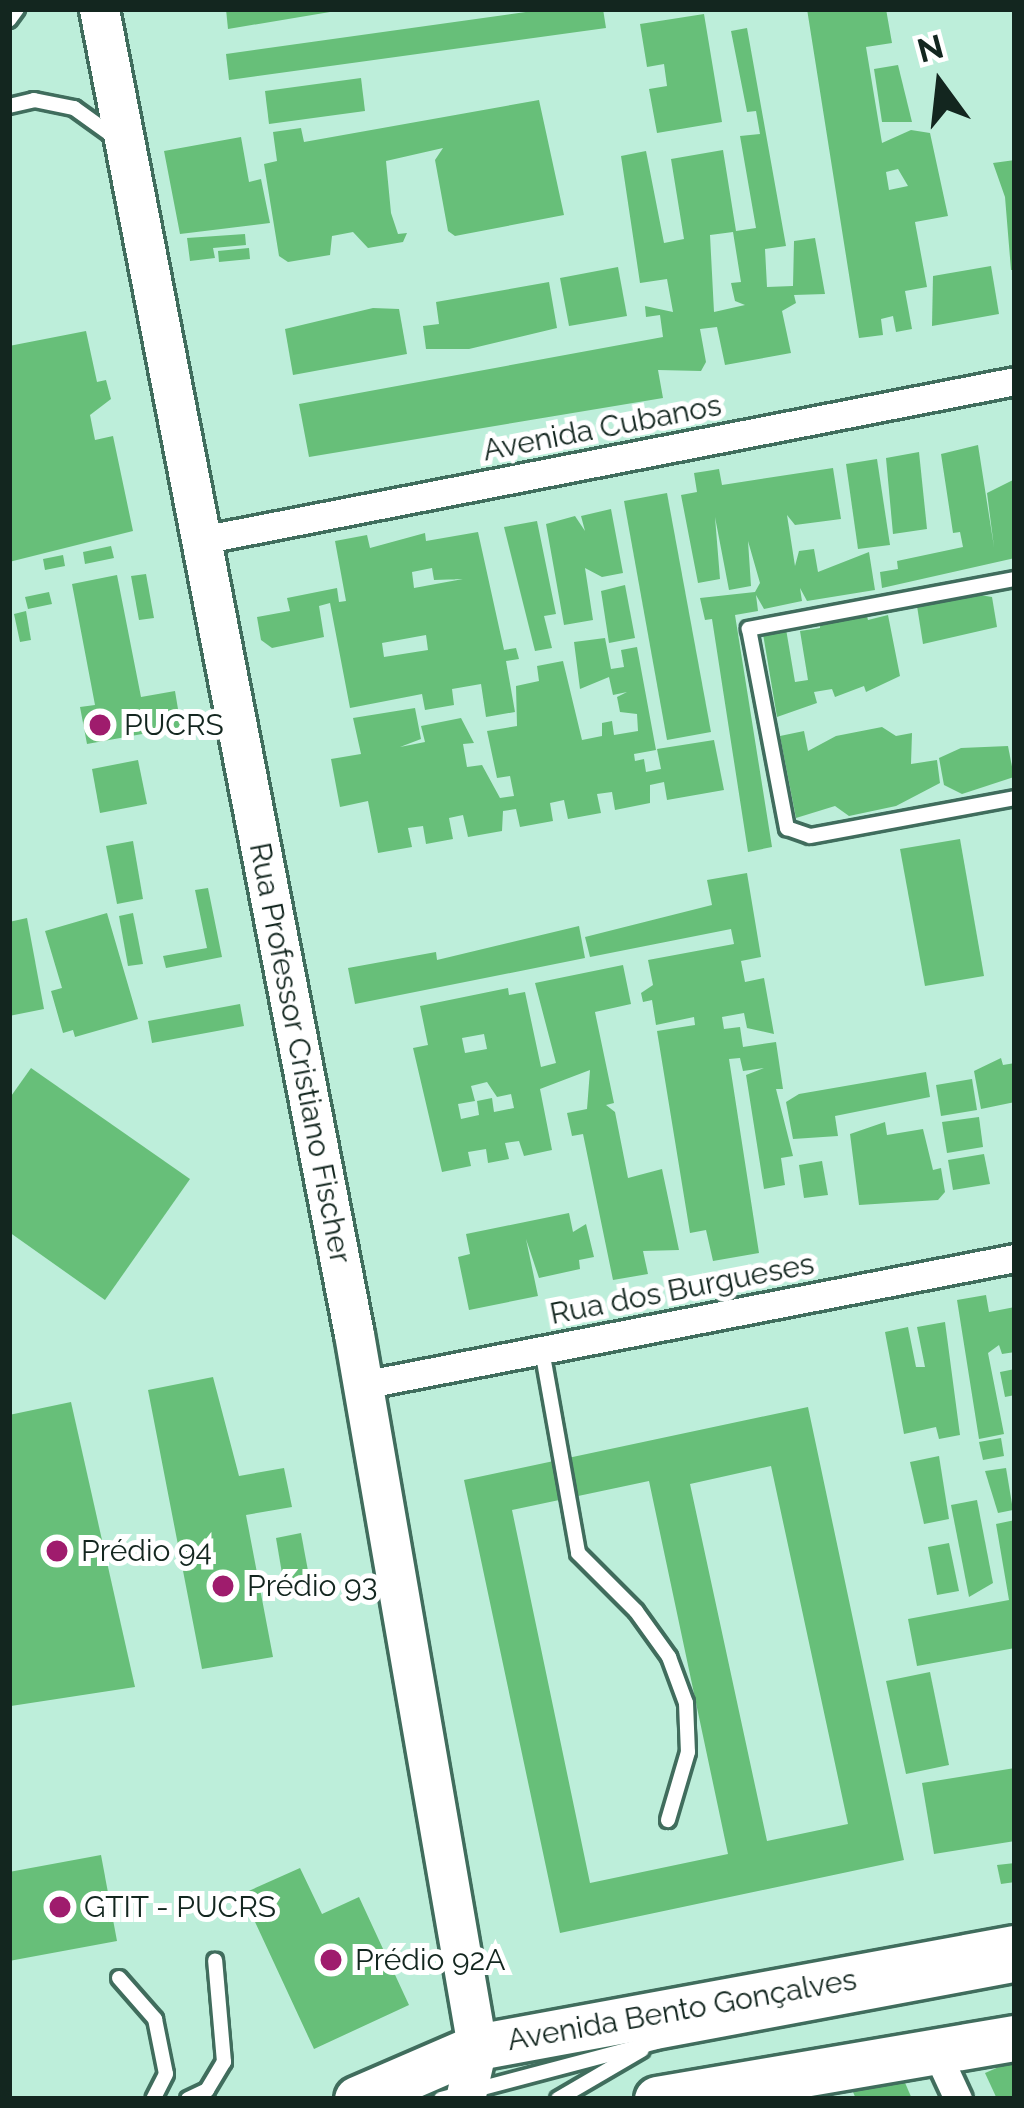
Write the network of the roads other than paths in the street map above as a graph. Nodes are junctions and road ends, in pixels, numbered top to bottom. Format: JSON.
{"nodes":[{"id":1,"x":16,"y":9,"type":"edge"},
{"id":2,"x":99,"y":9,"type":"edge"},
{"id":3,"x":9,"y":20,"type":"edge"},
{"id":4,"x":9,"y":106,"type":"edge"},
{"id":5,"x":125,"y":145,"type":"junction"},
{"id":6,"x":1015,"y":381,"type":"edge"},
{"id":7,"x":201,"y":540,"type":"junction"},
{"id":8,"x":1015,"y":579,"type":"edge"},
{"id":9,"x":1015,"y":798,"type":"edge"},
{"id":10,"x":1015,"y":1258,"type":"edge"},
{"id":11,"x":542,"y":1350,"type":"junction"},
{"id":12,"x":362,"y":1384,"type":"junction"},
{"id":13,"x":668,"y":1820,"type":"dead end"},
{"id":14,"x":1015,"y":1948,"type":"edge"},
{"id":15,"x":215,"y":1960,"type":"dead end"},
{"id":16,"x":1015,"y":1976,"type":"edge"},
{"id":17,"x":119,"y":1978,"type":"dead end"},
{"id":18,"x":1015,"y":2038,"type":"edge"},
{"id":19,"x":656,"y":2042,"type":"junction"},
{"id":20,"x":934,"y":2047,"type":"junction"},
{"id":21,"x":462,"y":2084,"type":"edge"},
{"id":22,"x":154,"y":2099,"type":"edge"},
{"id":23,"x":188,"y":2099,"type":"edge"},
{"id":24,"x":357,"y":2099,"type":"edge"},
{"id":25,"x":558,"y":2099,"type":"edge"},
{"id":26,"x":657,"y":2099,"type":"edge"},
{"id":27,"x":958,"y":2099,"type":"edge"}],
"edges":[{"from":1,"to":3,"type":"lane"},
{"from":2,"to":5,"type":"main road","name":"Rua Professor Cristiano Fischer"},
{"from":4,"to":5,"type":"lane"},
{"from":5,"to":7,"type":"main road","name":"Rua Professor Cristiano Fischer"},
{"from":6,"to":7,"type":"street","name":"Avenida Cubanos"},
{"from":7,"to":12,"type":"main road","name":"Rua Professor Cristiano Fischer"},
{"from":8,"to":9,"type":"lane"},
{"from":10,"to":11,"type":"street","name":"Rua dos Burgueses"},
{"from":11,"to":12,"type":"street","name":"Rua dos Burgueses"},
{"from":11,"to":13,"type":"lane"},
{"from":12,"to":21,"type":"main road","name":"Rua Professor Cristiano Fischer"},
{"from":14,"to":21,"type":"main road","name":"Avenida Bento Gonçalves"},
{"from":15,"to":23,"type":"lane"},
{"from":16,"to":19,"type":"lane"},
{"from":17,"to":22,"type":"lane"},
{"from":18,"to":20,"type":"main road"},
{"from":19,"to":21,"type":"lane"},
{"from":19,"to":21,"type":"lane"},
{"from":19,"to":25,"type":"lane"},
{"from":20,"to":26,"type":"main road"},
{"from":20,"to":27,"type":"street"},
{"from":21,"to":24,"type":"main road","name":"Avenida Bento Gonçalves"}]}
